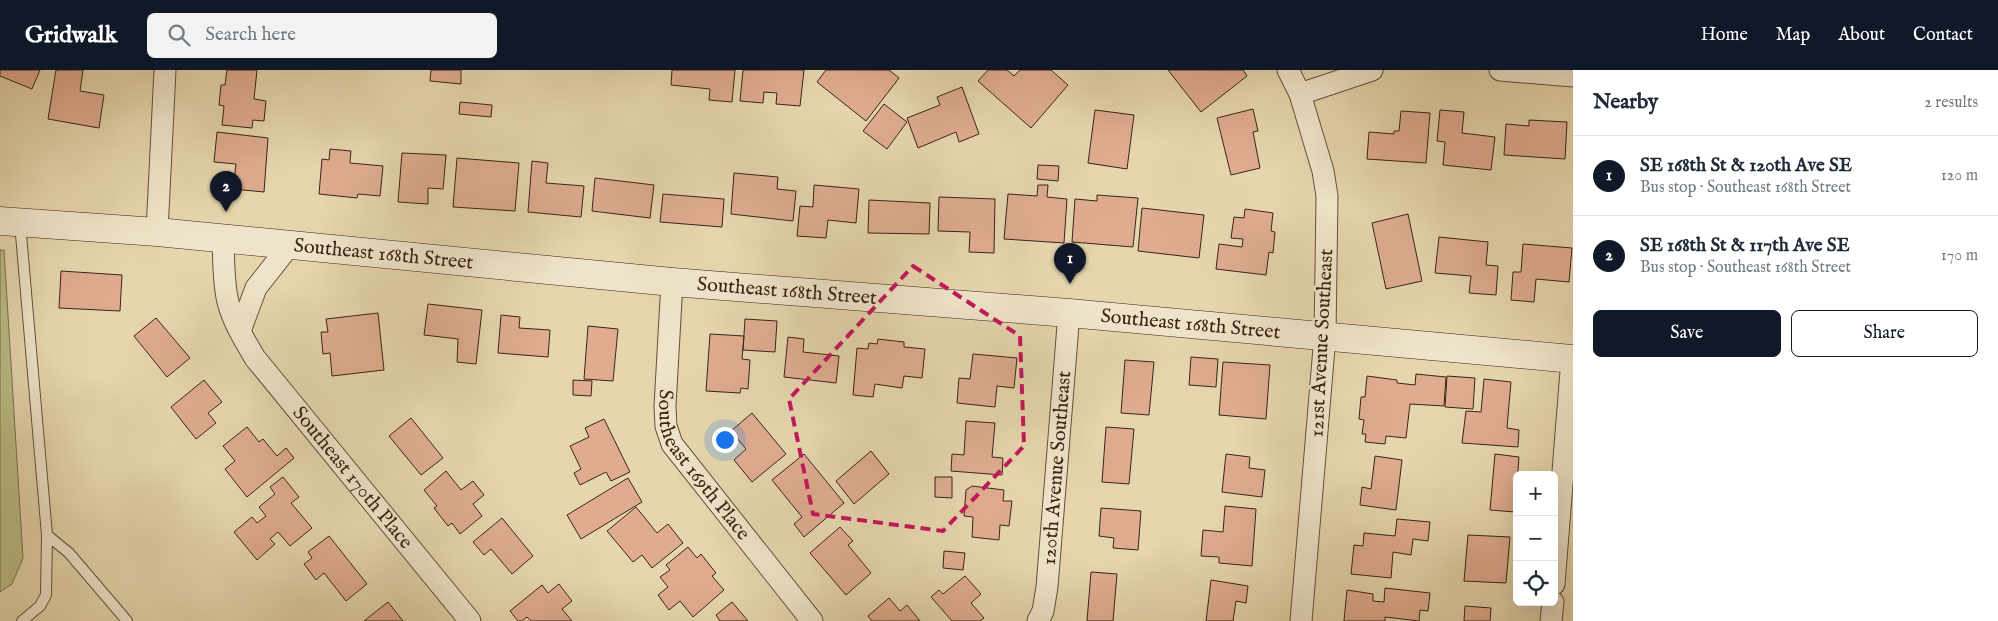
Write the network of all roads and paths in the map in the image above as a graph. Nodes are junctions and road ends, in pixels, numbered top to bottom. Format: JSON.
{"nodes":[{"id":1,"x":165,"y":70,"type":"edge"},
{"id":2,"x":1288,"y":70,"type":"edge"},
{"id":3,"x":1372,"y":70,"type":"edge"},
{"id":4,"x":1500,"y":70,"type":"edge"},
{"id":5,"x":1573,"y":76,"type":"edge"},
{"id":6,"x":1300,"y":94,"type":"junction"},
{"id":7,"x":10,"y":221,"type":"edge"},
{"id":8,"x":157,"y":232,"type":"junction"},
{"id":9,"x":223,"y":239,"type":"junction"},
{"id":10,"x":289,"y":246,"type":"junction"},
{"id":11,"x":672,"y":282,"type":"junction"},
{"id":12,"x":1068,"y":313,"type":"junction"},
{"id":13,"x":240,"y":331,"type":"junction"},
{"id":14,"x":1325,"y":336,"type":"junction"},
{"id":15,"x":1573,"y":359,"type":"edge"},
{"id":16,"x":47,"y":535,"type":"junction"},
{"id":17,"x":1556,"y":561,"type":"edge"},
{"id":18,"x":1553,"y":606,"type":"edge"},
{"id":19,"x":22,"y":621,"type":"edge"},
{"id":20,"x":127,"y":621,"type":"edge"},
{"id":21,"x":470,"y":621,"type":"edge"},
{"id":22,"x":812,"y":621,"type":"edge"},
{"id":23,"x":1038,"y":621,"type":"edge"},
{"id":24,"x":1301,"y":621,"type":"edge"},
{"id":25,"x":1551,"y":621,"type":"edge"}],
"edges":[{"from":1,"to":8,"type":"street"},
{"from":2,"to":6,"type":"street","name":"121st Avenue Southeast"},
{"from":3,"to":6,"type":"street"},
{"from":4,"to":5,"type":"street"},
{"from":6,"to":14,"type":"street","name":"121st Avenue Southeast"},
{"from":7,"to":8,"type":"street","name":"Southeast 168th Street"},
{"from":7,"to":16,"type":"lane"},
{"from":8,"to":9,"type":"street","name":"Southeast 168th Street"},
{"from":9,"to":10,"type":"street","name":"Southeast 168th Street"},
{"from":9,"to":13,"type":"street","name":"Southeast 170th Place"},
{"from":10,"to":11,"type":"street","name":"Southeast 168th Street"},
{"from":10,"to":13,"type":"street"},
{"from":11,"to":12,"type":"street","name":"Southeast 168th Street"},
{"from":11,"to":22,"type":"street","name":"Southeast 169th Place"},
{"from":12,"to":14,"type":"street","name":"Southeast 168th Street"},
{"from":12,"to":23,"type":"street","name":"120th Avenue Southeast"},
{"from":13,"to":21,"type":"street","name":"Southeast 170th Place"},
{"from":14,"to":15,"type":"street","name":"Southeast 168th Street"},
{"from":14,"to":24,"type":"street","name":"121st Avenue Southeast"},
{"from":15,"to":17,"type":"street"},
{"from":16,"to":19,"type":"lane"},
{"from":16,"to":20,"type":"lane"},
{"from":18,"to":25,"type":"street"}]}
